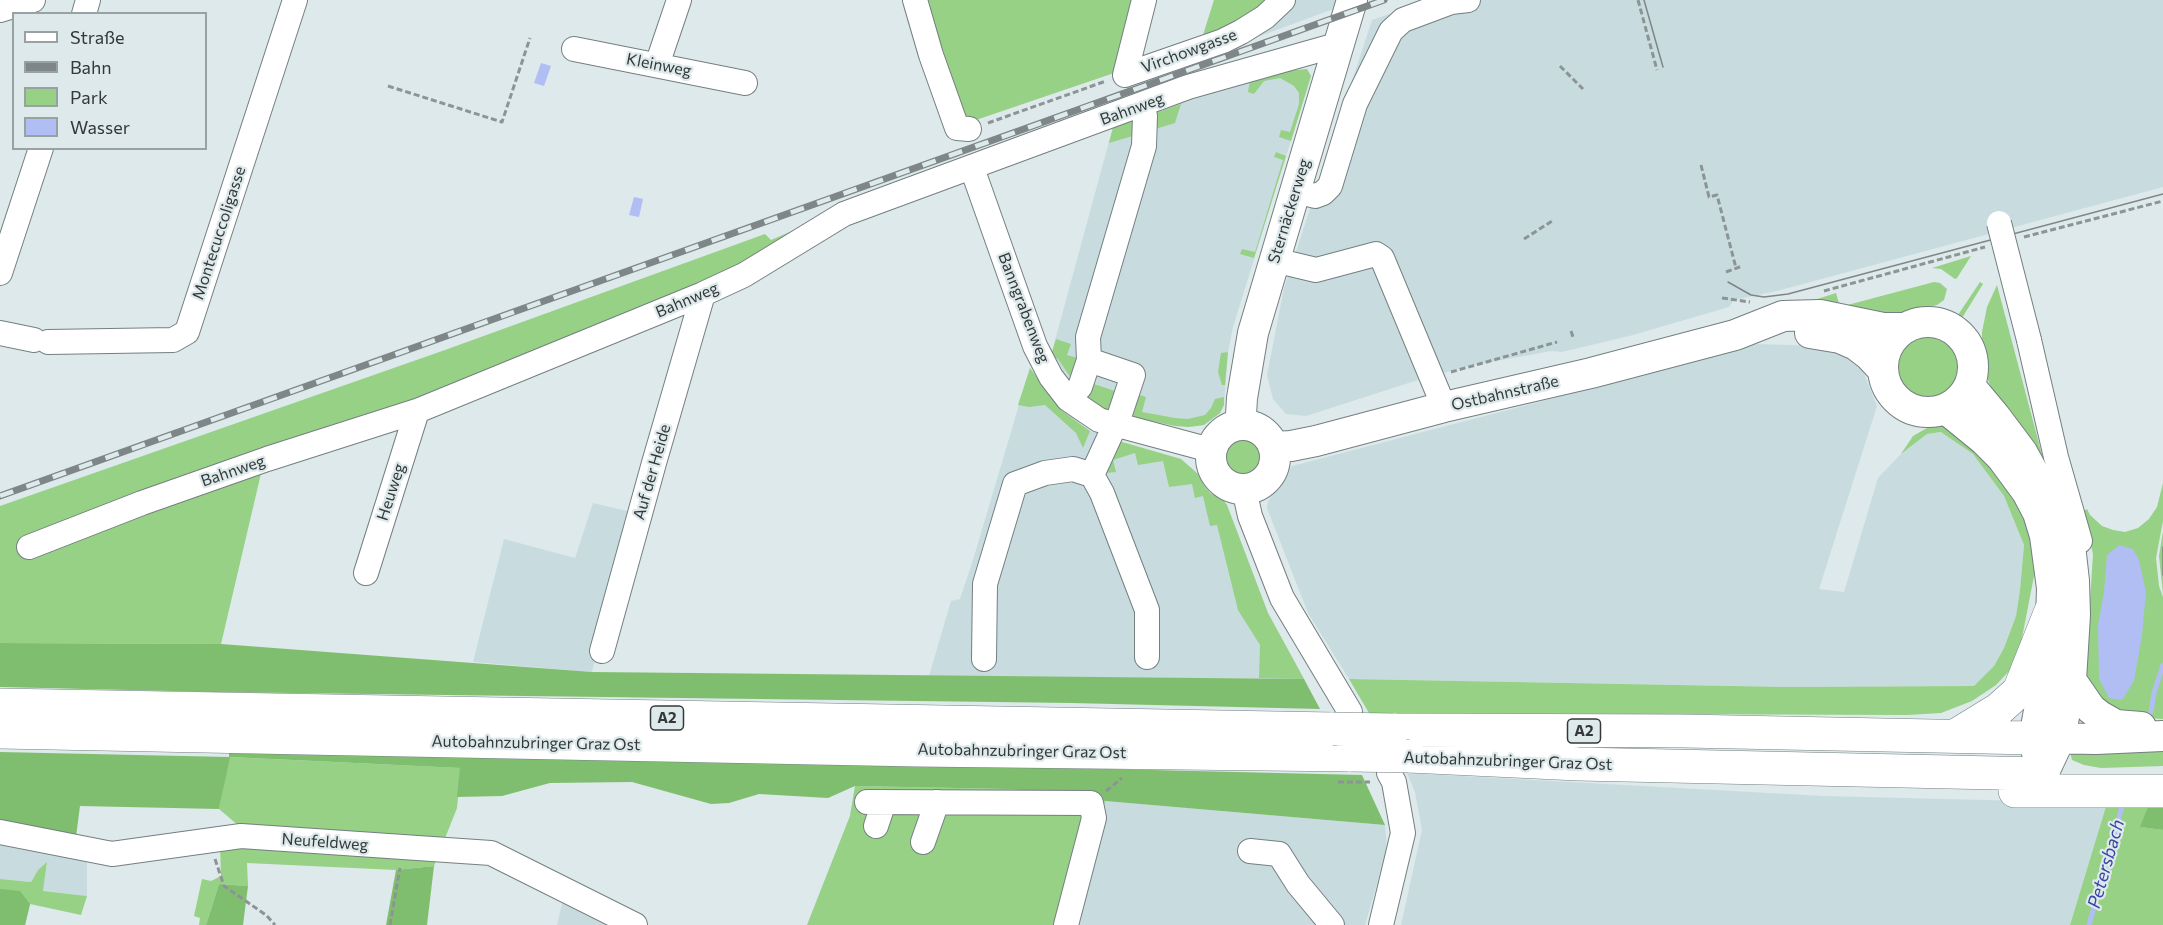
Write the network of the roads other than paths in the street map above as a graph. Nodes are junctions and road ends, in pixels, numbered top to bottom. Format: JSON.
{"nodes":[{"id":1,"x":33,"y":0,"type":"edge"},
{"id":2,"x":295,"y":0,"type":"edge"},
{"id":3,"x":679,"y":0,"type":"edge"},
{"id":4,"x":915,"y":0,"type":"edge"},
{"id":5,"x":1144,"y":0,"type":"edge"},
{"id":6,"x":1283,"y":0,"type":"edge"},
{"id":7,"x":1352,"y":0,"type":"edge"},
{"id":8,"x":1468,"y":0,"type":"edge"},
{"id":9,"x":0,"y":10,"type":"edge"},
{"id":10,"x":1340,"y":44,"type":"junction"},
{"id":11,"x":574,"y":49,"type":"dead end"},
{"id":12,"x":657,"y":64,"type":"junction"},
{"id":13,"x":745,"y":83,"type":"dead end"},
{"id":14,"x":1142,"y":106,"type":"junction"},
{"id":15,"x":969,"y":129,"type":"road end"},
{"id":16,"x":40,"y":150,"type":"edge"},
{"id":17,"x":972,"y":168,"type":"junction"},
{"id":18,"x":1305,"y":193,"type":"junction"},
{"id":19,"x":1999,"y":224,"type":"dead end"},
{"id":20,"x":1274,"y":260,"type":"junction"},
{"id":21,"x":0,"y":273,"type":"edge"},
{"id":22,"x":704,"y":294,"type":"junction"},
{"id":23,"x":1904,"y":328,"type":"junction"},
{"id":24,"x":0,"y":333,"type":"edge"},
{"id":25,"x":1735,"y":334,"type":"junction"},
{"id":26,"x":1089,"y":360,"type":"junction"},
{"id":27,"x":1883,"y":370,"type":"junction"},
{"id":28,"x":1970,"y":386,"type":"junction"},
{"id":29,"x":1068,"y":399,"type":"junction"},
{"id":30,"x":1444,"y":407,"type":"junction"},
{"id":31,"x":1946,"y":409,"type":"junction"},
{"id":32,"x":417,"y":411,"type":"junction"},
{"id":33,"x":1244,"y":425,"type":"junction"},
{"id":34,"x":1114,"y":426,"type":"junction"},
{"id":35,"x":1274,"y":447,"type":"junction"},
{"id":36,"x":1211,"y":452,"type":"junction"},
{"id":37,"x":1092,"y":475,"type":"junction"},
{"id":38,"x":1244,"y":489,"type":"junction"},
{"id":39,"x":29,"y":547,"type":"dead end"},
{"id":40,"x":366,"y":573,"type":"dead end"},
{"id":41,"x":2063,"y":613,"type":"junction"},
{"id":42,"x":603,"y":651,"type":"dead end"},
{"id":43,"x":1147,"y":657,"type":"dead end"},
{"id":44,"x":984,"y":659,"type":"dead end"},
{"id":45,"x":2072,"y":680,"type":"junction"},
{"id":46,"x":0,"y":705,"type":"edge"},
{"id":47,"x":2163,"y":729,"type":"edge"},
{"id":48,"x":0,"y":732,"type":"edge"},
{"id":49,"x":1955,"y":736,"type":"junction"},
{"id":50,"x":2163,"y":736,"type":"edge"},
{"id":51,"x":2047,"y":738,"type":"junction"},
{"id":52,"x":1342,"y":744,"type":"junction"},
{"id":53,"x":1391,"y":760,"type":"junction"},
{"id":54,"x":1642,"y":766,"type":"junction"},
{"id":55,"x":2043,"y":774,"type":"junction"},
{"id":56,"x":2163,"y":776,"type":"edge"},
{"id":57,"x":2163,"y":791,"type":"edge"},
{"id":58,"x":937,"y":802,"type":"junction"},
{"id":59,"x":876,"y":826,"type":"dead end"},
{"id":60,"x":0,"y":832,"type":"edge"},
{"id":61,"x":923,"y":842,"type":"dead end"},
{"id":62,"x":1250,"y":852,"type":"dead end"},
{"id":63,"x":635,"y":925,"type":"edge"},
{"id":64,"x":1066,"y":925,"type":"edge"},
{"id":65,"x":1332,"y":925,"type":"edge"},
{"id":66,"x":1381,"y":925,"type":"edge"}],
"edges":[{"from":1,"to":9,"type":"street"},
{"from":2,"to":24,"type":"street","name":"Montecuccoligasse"},
{"from":3,"to":12,"type":"street"},
{"from":4,"to":15,"type":"street"},
{"from":5,"to":6,"type":"street","name":"Virchowgasse"},
{"from":7,"to":10,"type":"main road","name":"Sternäckerweg"},
{"from":8,"to":18,"type":"street"},
{"from":10,"to":14,"type":"street","name":"Bahnweg"},
{"from":10,"to":18,"type":"main road","name":"Sternäckerweg"},
{"from":11,"to":12,"type":"street","name":"Kleinweg"},
{"from":12,"to":13,"type":"street","name":"Kleinweg"},
{"from":14,"to":17,"type":"street","name":"Bahnweg"},
{"from":14,"to":26,"type":"street"},
{"from":16,"to":21,"type":"street"},
{"from":17,"to":22,"type":"street","name":"Bahnweg"},
{"from":17,"to":29,"type":"street","name":"Banngrabenweg"},
{"from":18,"to":20,"type":"main road","name":"Sternäckerweg"},
{"from":19,"to":41,"type":"street","bridge":true},
{"from":20,"to":30,"type":"street"},
{"from":20,"to":33,"type":"main road","name":"Sternäckerweg"},
{"from":22,"to":32,"type":"street","name":"Bahnweg"},
{"from":22,"to":42,"type":"street","name":"Auf der Heide"},
{"from":23,"to":25,"type":"main road","name":"Ostbahnstraße"},
{"from":23,"to":27,"type":"main road"},
{"from":23,"to":28,"type":"main road","name":"Ostbahnstraße"},
{"from":25,"to":27,"type":"main road","name":"Ostbahnstraße"},
{"from":25,"to":30,"type":"main road","name":"Ostbahnstraße"},
{"from":26,"to":29,"type":"street"},
{"from":26,"to":34,"type":"street"},
{"from":27,"to":31,"type":"main road","name":"Ostbahnstraße"},
{"from":28,"to":31,"type":"main road"},
{"from":28,"to":41,"type":"main road"},
{"from":29,"to":34,"type":"street","name":"Banngrabenweg"},
{"from":30,"to":35,"type":"main road","name":"Ostbahnstraße"},
{"from":31,"to":41,"type":"main road"},
{"from":32,"to":39,"type":"street","name":"Bahnweg"},
{"from":32,"to":40,"type":"street","name":"Heuweg"},
{"from":33,"to":35,"type":"main road"},
{"from":33,"to":36,"type":"main road"},
{"from":34,"to":36,"type":"street","name":"Banngrabenweg"},
{"from":34,"to":37,"type":"street"},
{"from":35,"to":38,"type":"main road"},
{"from":36,"to":38,"type":"main road"},
{"from":37,"to":43,"type":"street"},
{"from":37,"to":44,"type":"street"},
{"from":38,"to":52,"type":"street"},
{"from":41,"to":45,"type":"main road"},
{"from":41,"to":49,"type":"highway"},
{"from":41,"to":51,"type":"main road"},
{"from":45,"to":47,"type":"main road"},
{"from":45,"to":51,"type":"main road"},
{"from":46,"to":52,"type":"highway","name":"Autobahnzubringer Graz Ost","number":"A2"},
{"from":48,"to":52,"type":"highway","name":"Autobahnzubringer Graz Ost","number":"A2"},
{"from":49,"to":51,"type":"highway","name":"Autobahnzubringer Graz Ost","number":"A2"},
{"from":49,"to":53,"type":"highway","name":"Autobahnzubringer Graz Ost","number":"A2"},
{"from":50,"to":51,"type":"main road"},
{"from":51,"to":55,"type":"main road"},
{"from":52,"to":53,"type":"highway","name":"Autobahnzubringer Graz Ost","number":"A2","bridge":true},
{"from":53,"to":54,"type":"highway","name":"Autobahnzubringer Graz Ost","number":"A2"},
{"from":53,"to":66,"type":"street"},
{"from":54,"to":55,"type":"highway","name":"Autobahnzubringer Graz Ost","number":"A2"},
{"from":54,"to":57,"type":"highway"},
{"from":55,"to":56,"type":"main road"},
{"from":58,"to":59,"type":"street"},
{"from":58,"to":61,"type":"street"},
{"from":58,"to":64,"type":"street"},
{"from":60,"to":63,"type":"street","name":"Neufeldweg"},
{"from":62,"to":65,"type":"street"}]}
